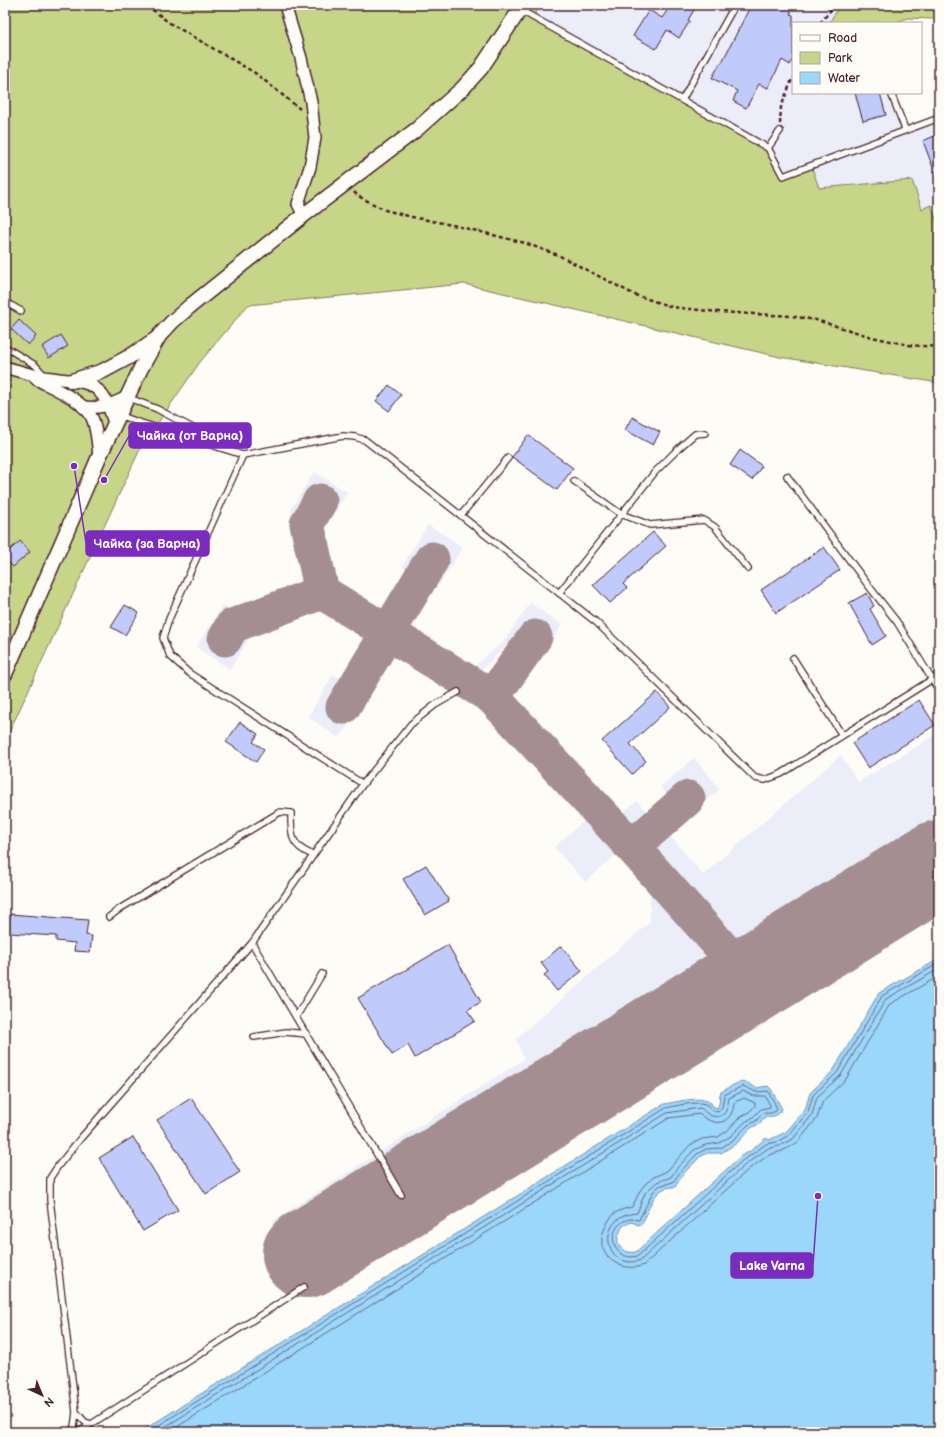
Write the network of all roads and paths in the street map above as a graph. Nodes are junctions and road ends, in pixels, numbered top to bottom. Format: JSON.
{"nodes":[{"id":1,"x":147,"y":5,"type":"edge"},
{"id":2,"x":285,"y":5,"type":"edge"},
{"id":3,"x":736,"y":5,"type":"edge"},
{"id":4,"x":836,"y":5,"type":"edge"},
{"id":5,"x":521,"y":8,"type":"edge"},
{"id":6,"x":821,"y":22,"type":"edge"},
{"id":7,"x":792,"y":80,"type":"edge"},
{"id":8,"x":891,"y":94,"type":"edge"},
{"id":9,"x":682,"y":100,"type":"junction"},
{"id":10,"x":939,"y":118,"type":"edge"},
{"id":11,"x":313,"y":120,"type":"junction"},
{"id":12,"x":905,"y":129,"type":"junction"},
{"id":13,"x":780,"y":131,"type":"joint"},
{"id":14,"x":768,"y":148,"type":"junction"},
{"id":15,"x":346,"y":184,"type":"junction"},
{"id":16,"x":304,"y":215,"type":"junction"},
{"id":17,"x":5,"y":302,"type":"edge"},
{"id":18,"x":21,"y":311,"type":"dead end"},
{"id":19,"x":159,"y":336,"type":"junction"},
{"id":20,"x":5,"y":347,"type":"edge"},
{"id":21,"x":939,"y":347,"type":"edge"},
{"id":22,"x":5,"y":367,"type":"edge"},
{"id":23,"x":25,"y":374,"type":"junction"},
{"id":24,"x":47,"y":378,"type":"junction"},
{"id":25,"x":72,"y":381,"type":"junction"},
{"id":26,"x":127,"y":397,"type":"junction"},
{"id":27,"x":83,"y":407,"type":"junction"},
{"id":28,"x":114,"y":415,"type":"junction"},
{"id":29,"x":705,"y":433,"type":"dead end"},
{"id":30,"x":243,"y":455,"type":"junction"},
{"id":31,"x":99,"y":457,"type":"junction"},
{"id":32,"x":508,"y":458,"type":"dead end"},
{"id":33,"x":787,"y":476,"type":"dead end"},
{"id":34,"x":574,"y":481,"type":"dead end"},
{"id":35,"x":621,"y":514,"type":"junction"},
{"id":36,"x":461,"y":515,"type":"junction"},
{"id":37,"x":748,"y":569,"type":"dead end"},
{"id":38,"x":559,"y":593,"type":"junction"},
{"id":39,"x":793,"y":658,"type":"dead end"},
{"id":40,"x":5,"y":674,"type":"edge"},
{"id":41,"x":939,"y":674,"type":"edge"},
{"id":42,"x":931,"y":679,"type":"junction"},
{"id":43,"x":939,"y":691,"type":"edge"},
{"id":44,"x":458,"y":692,"type":"dead end"},
{"id":45,"x":842,"y":735,"type":"junction"},
{"id":46,"x":363,"y":784,"type":"junction"},
{"id":47,"x":313,"y":855,"type":"junction"},
{"id":48,"x":109,"y":917,"type":"dead end"},
{"id":49,"x":252,"y":943,"type":"junction"},
{"id":50,"x":322,"y":974,"type":"dead end"},
{"id":51,"x":296,"y":1017,"type":"junction"},
{"id":52,"x":307,"y":1034,"type":"junction"},
{"id":53,"x":254,"y":1037,"type":"dead end"},
{"id":54,"x":401,"y":1195,"type":"dead end"},
{"id":55,"x":304,"y":1287,"type":"dead end"},
{"id":56,"x":76,"y":1412,"type":"junction"},
{"id":57,"x":91,"y":1424,"type":"junction"},
{"id":58,"x":70,"y":1432,"type":"edge"},
{"id":59,"x":79,"y":1432,"type":"edge"}],
"edges":[{"from":1,"to":11,"type":"path"},
{"from":2,"to":11,"type":"street"},
{"from":3,"to":9,"type":"lane"},
{"from":4,"to":6,"type":"path"},
{"from":5,"to":9,"type":"lane"},
{"from":5,"to":15,"type":"street"},
{"from":7,"to":13,"type":"path"},
{"from":8,"to":12,"type":"lane"},
{"from":9,"to":14,"type":"lane"},
{"from":10,"to":12,"type":"lane"},
{"from":11,"to":16,"type":"street"},
{"from":12,"to":14,"type":"lane"},
{"from":13,"to":14,"type":"lane"},
{"from":15,"to":16,"type":"street"},
{"from":15,"to":21,"type":"path"},
{"from":16,"to":19,"type":"street"},
{"from":17,"to":18,"type":"lane"},
{"from":19,"to":25,"type":"street"},
{"from":19,"to":26,"type":"street"},
{"from":20,"to":24,"type":"lane"},
{"from":22,"to":23,"type":"street"},
{"from":23,"to":24,"type":"street"},
{"from":23,"to":27,"type":"street"},
{"from":24,"to":25,"type":"street"},
{"from":25,"to":28,"type":"street"},
{"from":26,"to":28,"type":"street"},
{"from":26,"to":30,"type":"lane"},
{"from":27,"to":28,"type":"street"},
{"from":27,"to":31,"type":"street"},
{"from":28,"to":30,"type":"lane"},
{"from":28,"to":31,"type":"street"},
{"from":29,"to":35,"type":"lane"},
{"from":30,"to":36,"type":"lane"},
{"from":30,"to":46,"type":"lane"},
{"from":31,"to":40,"type":"street"},
{"from":32,"to":36,"type":"lane"},
{"from":33,"to":42,"type":"lane"},
{"from":34,"to":35,"type":"lane"},
{"from":35,"to":37,"type":"lane"},
{"from":35,"to":38,"type":"lane"},
{"from":36,"to":38,"type":"lane"},
{"from":38,"to":45,"type":"lane"},
{"from":39,"to":45,"type":"lane"},
{"from":41,"to":42,"type":"lane"},
{"from":42,"to":43,"type":"lane"},
{"from":42,"to":45,"type":"lane"},
{"from":44,"to":46,"type":"lane"},
{"from":46,"to":47,"type":"lane"},
{"from":47,"to":48,"type":"lane"},
{"from":47,"to":49,"type":"lane"},
{"from":49,"to":51,"type":"lane"},
{"from":49,"to":56,"type":"lane"},
{"from":50,"to":51,"type":"lane"},
{"from":51,"to":52,"type":"lane"},
{"from":52,"to":53,"type":"lane"},
{"from":52,"to":54,"type":"lane"},
{"from":55,"to":57,"type":"lane"},
{"from":56,"to":57,"type":"lane"},
{"from":56,"to":58,"type":"lane"},
{"from":57,"to":59,"type":"lane"}]}
